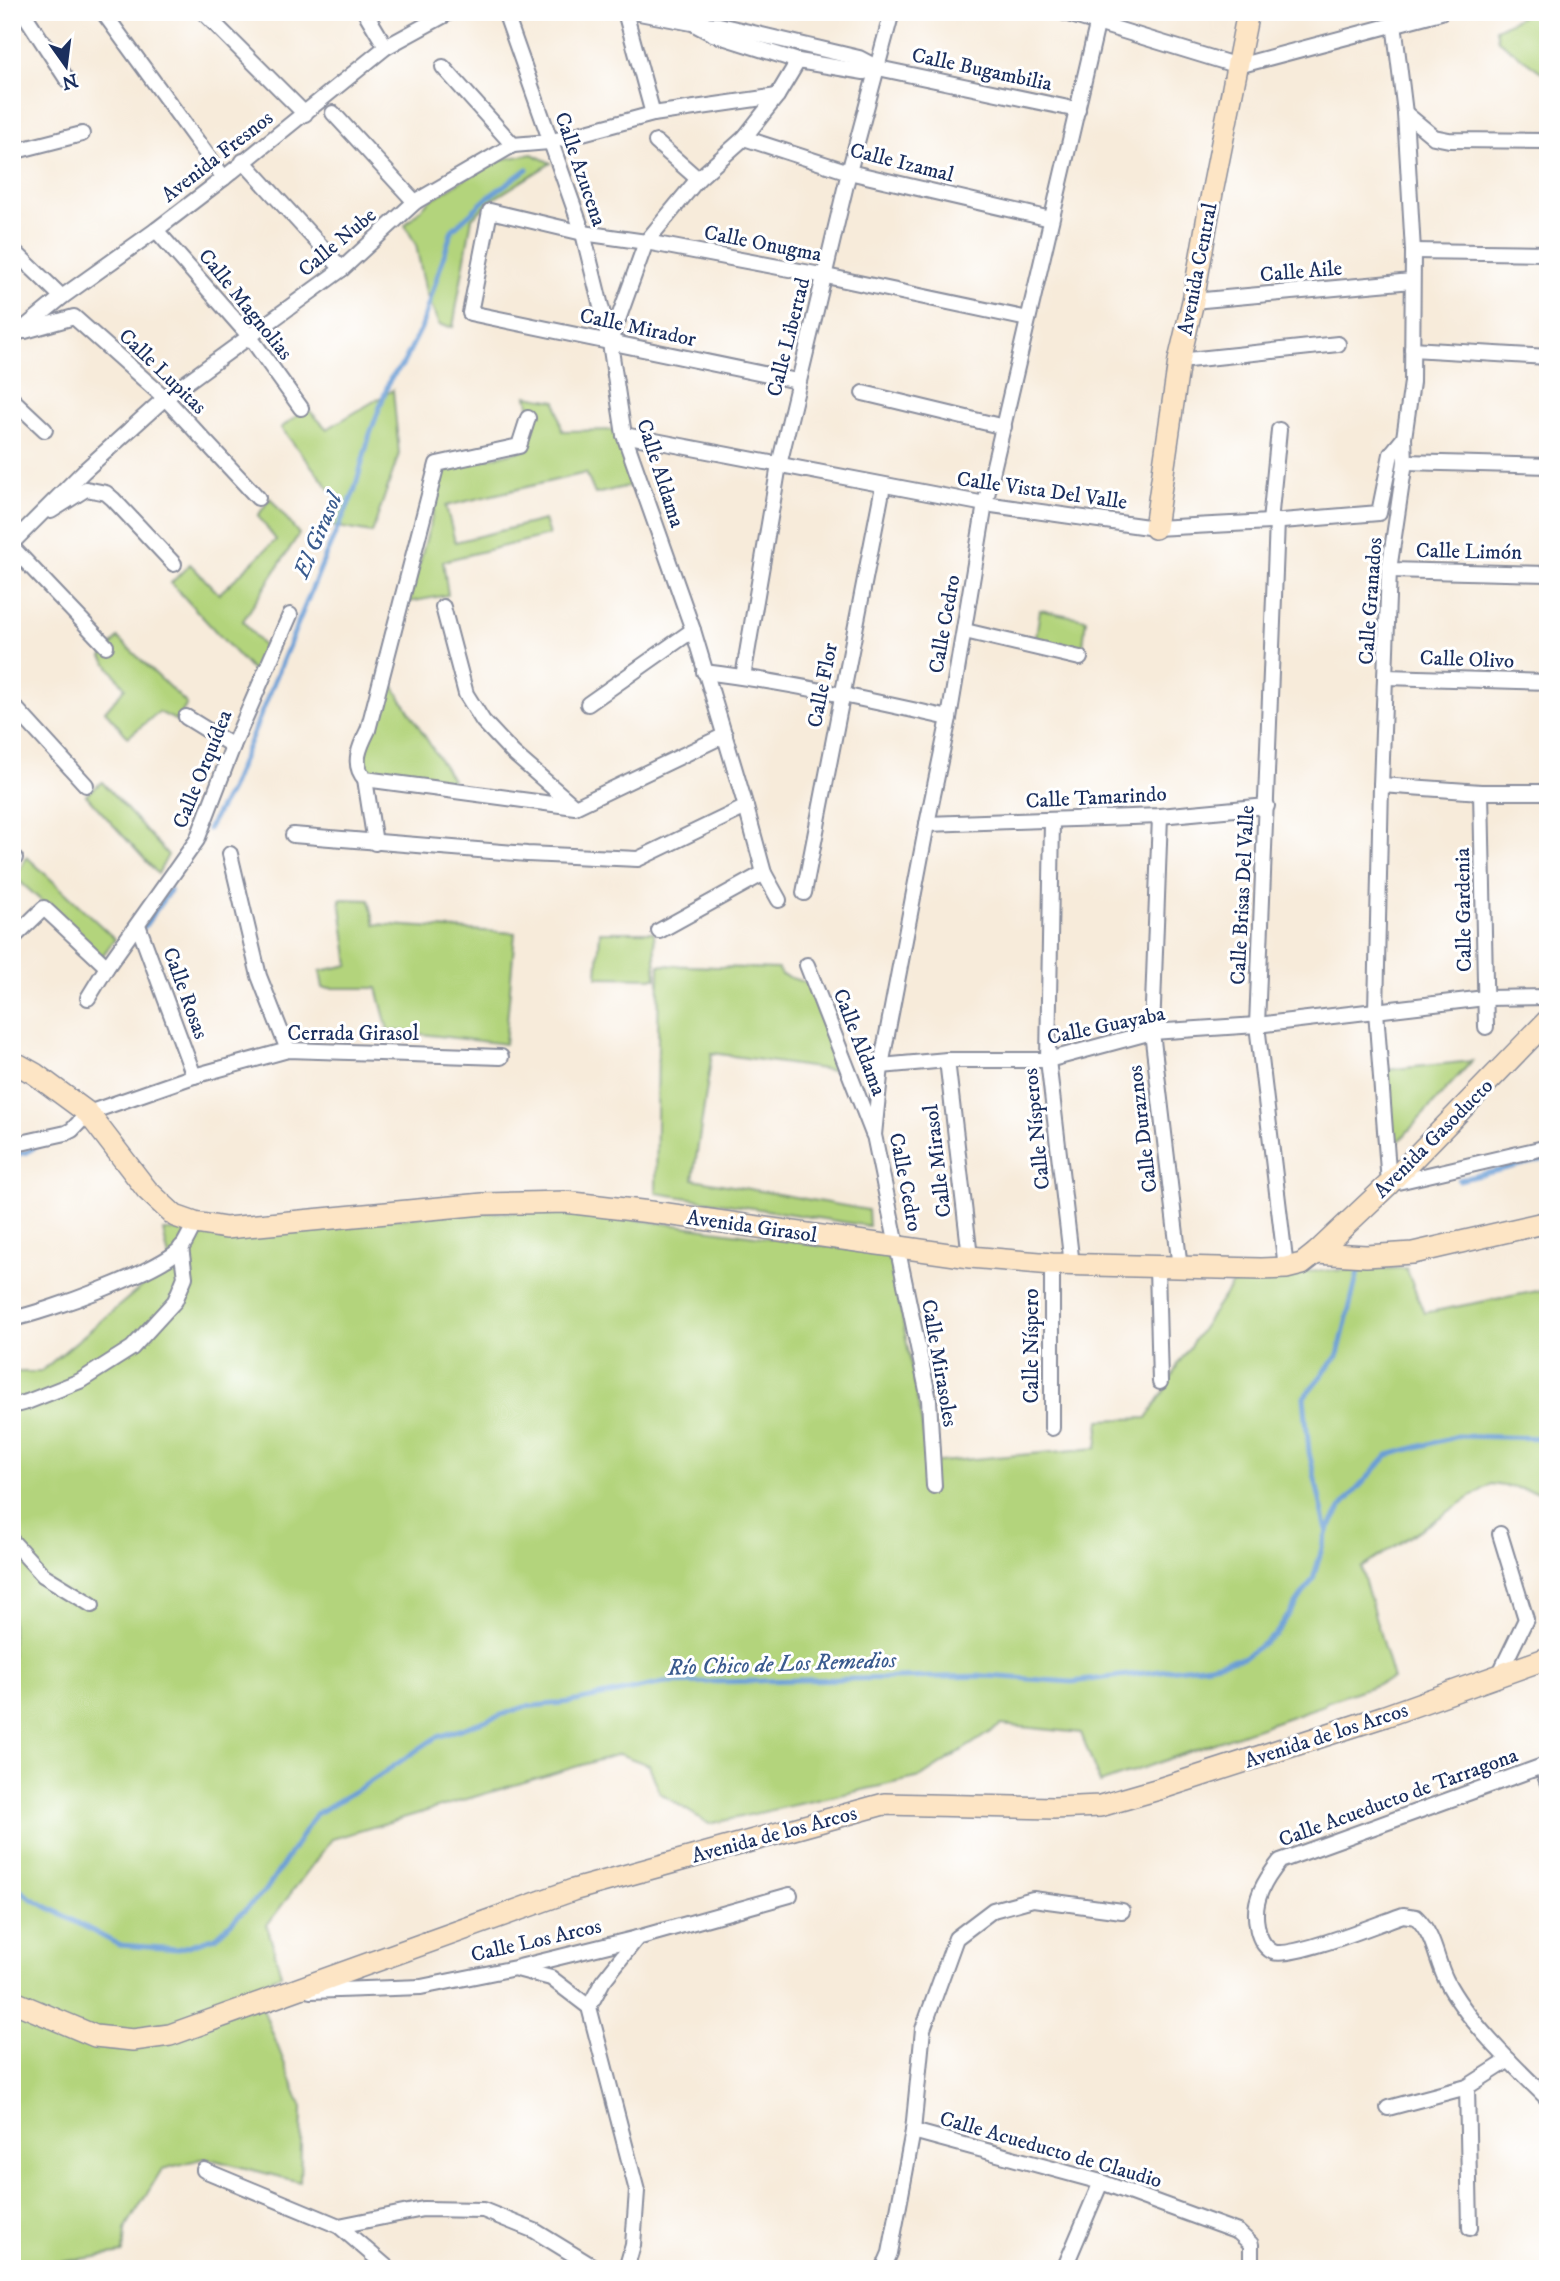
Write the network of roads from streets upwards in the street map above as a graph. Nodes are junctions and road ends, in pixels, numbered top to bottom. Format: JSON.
{"nodes":[{"id":1,"x":23,"y":12,"type":"edge"},
{"id":2,"x":103,"y":12,"type":"edge"},
{"id":3,"x":203,"y":12,"type":"edge"},
{"id":4,"x":365,"y":12,"type":"edge"},
{"id":5,"x":505,"y":12,"type":"edge"},
{"id":6,"x":625,"y":12,"type":"edge"},
{"id":7,"x":634,"y":12,"type":"edge"},
{"id":8,"x":892,"y":12,"type":"edge"},
{"id":9,"x":1060,"y":12,"type":"edge"},
{"id":10,"x":1248,"y":12,"type":"edge"},
{"id":11,"x":445,"y":13,"type":"edge"},
{"id":12,"x":1434,"y":13,"type":"edge"},
{"id":13,"x":1099,"y":17,"type":"edge"},
{"id":14,"x":692,"y":23,"type":"junction"},
{"id":15,"x":1394,"y":23,"type":"junction"},
{"id":16,"x":386,"y":47,"type":"junction"},
{"id":17,"x":798,"y":61,"type":"junction"},
{"id":18,"x":1238,"y":66,"type":"junction"},
{"id":19,"x":443,"y":67,"type":"dead end"},
{"id":20,"x":878,"y":68,"type":"junction"},
{"id":21,"x":68,"y":81,"type":"dead end"},
{"id":22,"x":777,"y":96,"type":"junction"},
{"id":23,"x":1078,"y":110,"type":"junction"},
{"id":24,"x":333,"y":113,"type":"dead end"},
{"id":25,"x":1405,"y":113,"type":"junction"},
{"id":26,"x":305,"y":114,"type":"junction"},
{"id":27,"x":653,"y":114,"type":"junction"},
{"id":28,"x":82,"y":134,"type":"dead end"},
{"id":29,"x":744,"y":138,"type":"junction"},
{"id":30,"x":1548,"y":141,"type":"edge"},
{"id":31,"x":550,"y":142,"type":"junction"},
{"id":32,"x":656,"y":142,"type":"dead end"},
{"id":33,"x":513,"y":145,"type":"junction"},
{"id":34,"x":12,"y":152,"type":"edge"},
{"id":35,"x":243,"y":161,"type":"junction"},
{"id":36,"x":849,"y":172,"type":"junction"},
{"id":37,"x":224,"y":178,"type":"junction"},
{"id":38,"x":698,"y":179,"type":"junction"},
{"id":39,"x":415,"y":202,"type":"junction"},
{"id":40,"x":1051,"y":219,"type":"junction"},
{"id":41,"x":156,"y":230,"type":"junction"},
{"id":42,"x":583,"y":233,"type":"junction"},
{"id":43,"x":646,"y":242,"type":"junction"},
{"id":44,"x":12,"y":249,"type":"edge"},
{"id":45,"x":1413,"y":251,"type":"junction"},
{"id":46,"x":1548,"y":253,"type":"edge"},
{"id":47,"x":342,"y":269,"type":"junction"},
{"id":48,"x":825,"y":276,"type":"junction"},
{"id":49,"x":1412,"y":281,"type":"junction"},
{"id":50,"x":62,"y":297,"type":"junction"},
{"id":51,"x":1193,"y":302,"type":"junction"},
{"id":52,"x":470,"y":313,"type":"joint"},
{"id":53,"x":1028,"y":319,"type":"junction"},
{"id":54,"x":16,"y":335,"type":"edge"},
{"id":55,"x":250,"y":337,"type":"junction"},
{"id":56,"x":610,"y":343,"type":"junction"},
{"id":57,"x":1338,"y":344,"type":"dead end"},
{"id":58,"x":1412,"y":349,"type":"junction"},
{"id":59,"x":1548,"y":357,"type":"edge"},
{"id":60,"x":1179,"y":361,"type":"junction"},
{"id":61,"x":797,"y":381,"type":"junction"},
{"id":62,"x":863,"y":393,"type":"dead end"},
{"id":63,"x":165,"y":398,"type":"junction"},
{"id":64,"x":12,"y":399,"type":"edge"},
{"id":65,"x":301,"y":408,"type":"dead end"},
{"id":66,"x":527,"y":418,"type":"dead end"},
{"id":67,"x":1004,"y":427,"type":"junction"},
{"id":68,"x":45,"y":430,"type":"dead end"},
{"id":69,"x":1279,"y":430,"type":"dead end"},
{"id":70,"x":624,"y":435,"type":"junction"},
{"id":71,"x":1404,"y":438,"type":"junction"},
{"id":72,"x":1405,"y":462,"type":"junction"},
{"id":73,"x":779,"y":465,"type":"junction"},
{"id":74,"x":1548,"y":466,"type":"edge"},
{"id":75,"x":883,"y":486,"type":"junction"},
{"id":76,"x":258,"y":498,"type":"dead end"},
{"id":77,"x":985,"y":504,"type":"junction"},
{"id":78,"x":1274,"y":522,"type":"junction"},
{"id":79,"x":29,"y":525,"type":"junction"},
{"id":80,"x":1156,"y":528,"type":"junction"},
{"id":81,"x":12,"y":545,"type":"edge"},
{"id":82,"x":174,"y":564,"type":"dead end"},
{"id":83,"x":1389,"y":570,"type":"junction"},
{"id":84,"x":1548,"y":574,"type":"edge"},
{"id":85,"x":443,"y":607,"type":"dead end"},
{"id":86,"x":290,"y":615,"type":"dead end"},
{"id":87,"x":693,"y":630,"type":"junction"},
{"id":88,"x":965,"y":631,"type":"junction"},
{"id":89,"x":106,"y":646,"type":"dead end"},
{"id":90,"x":1080,"y":659,"type":"dead end"},
{"id":91,"x":704,"y":672,"type":"junction"},
{"id":92,"x":743,"y":677,"type":"junction"},
{"id":93,"x":1385,"y":677,"type":"junction"},
{"id":94,"x":1548,"y":682,"type":"edge"},
{"id":95,"x":841,"y":694,"type":"junction"},
{"id":96,"x":12,"y":704,"type":"edge"},
{"id":97,"x":588,"y":704,"type":"dead end"},
{"id":98,"x":186,"y":717,"type":"dead end"},
{"id":99,"x":949,"y":718,"type":"junction"},
{"id":100,"x":725,"y":735,"type":"junction"},
{"id":101,"x":233,"y":746,"type":"junction"},
{"id":102,"x":365,"y":779,"type":"junction"},
{"id":103,"x":86,"y":785,"type":"dead end"},
{"id":104,"x":1381,"y":785,"type":"junction"},
{"id":105,"x":1481,"y":792,"type":"junction"},
{"id":106,"x":1548,"y":792,"type":"edge"},
{"id":107,"x":1267,"y":806,"type":"junction"},
{"id":108,"x":575,"y":807,"type":"junction"},
{"id":109,"x":746,"y":807,"type":"junction"},
{"id":110,"x":1160,"y":816,"type":"junction"},
{"id":111,"x":1052,"y":821,"type":"junction"},
{"id":112,"x":927,"y":824,"type":"junction"},
{"id":113,"x":293,"y":835,"type":"dead end"},
{"id":114,"x":375,"y":843,"type":"junction"},
{"id":115,"x":230,"y":854,"type":"dead end"},
{"id":116,"x":764,"y":873,"type":"junction"},
{"id":117,"x":804,"y":894,"type":"dead end"},
{"id":118,"x":779,"y":900,"type":"dead end"},
{"id":119,"x":139,"y":926,"type":"junction"},
{"id":120,"x":659,"y":931,"type":"dead end"},
{"id":121,"x":12,"y":939,"type":"edge"},
{"id":122,"x":807,"y":965,"type":"dead end"},
{"id":123,"x":107,"y":967,"type":"junction"},
{"id":124,"x":1548,"y":997,"type":"edge"},
{"id":125,"x":88,"y":998,"type":"dead end"},
{"id":126,"x":1485,"y":998,"type":"junction"},
{"id":127,"x":1376,"y":1010,"type":"junction"},
{"id":128,"x":1548,"y":1021,"type":"edge"},
{"id":129,"x":1257,"y":1025,"type":"junction"},
{"id":130,"x":1486,"y":1027,"type":"dead end"},
{"id":131,"x":1152,"y":1032,"type":"junction"},
{"id":132,"x":288,"y":1050,"type":"junction"},
{"id":133,"x":501,"y":1057,"type":"dead end"},
{"id":134,"x":947,"y":1060,"type":"junction"},
{"id":135,"x":1048,"y":1060,"type":"junction"},
{"id":136,"x":12,"y":1065,"type":"edge"},
{"id":137,"x":881,"y":1066,"type":"junction"},
{"id":138,"x":194,"y":1076,"type":"junction"},
{"id":139,"x":88,"y":1113,"type":"junction"},
{"id":140,"x":874,"y":1135,"type":"junction"},
{"id":141,"x":12,"y":1145,"type":"edge"},
{"id":142,"x":1548,"y":1147,"type":"edge"},
{"id":143,"x":1388,"y":1184,"type":"junction"},
{"id":144,"x":1548,"y":1222,"type":"edge"},
{"id":145,"x":195,"y":1223,"type":"junction"},
{"id":146,"x":181,"y":1247,"type":"junction"},
{"id":147,"x":897,"y":1248,"type":"junction"},
{"id":148,"x":1316,"y":1253,"type":"junction"},
{"id":149,"x":970,"y":1257,"type":"junction"},
{"id":150,"x":1062,"y":1264,"type":"junction"},
{"id":151,"x":1157,"y":1268,"type":"junction"},
{"id":152,"x":1180,"y":1268,"type":"junction"},
{"id":153,"x":1286,"y":1268,"type":"junction"},
{"id":154,"x":12,"y":1318,"type":"edge"},
{"id":155,"x":1160,"y":1382,"type":"dead end"},
{"id":156,"x":17,"y":1403,"type":"edge"},
{"id":157,"x":1052,"y":1428,"type":"dead end"},
{"id":158,"x":934,"y":1486,"type":"dead end"},
{"id":159,"x":1500,"y":1534,"type":"dead end"},
{"id":160,"x":12,"y":1541,"type":"edge"},
{"id":161,"x":92,"y":1605,"type":"dead end"},
{"id":162,"x":1548,"y":1658,"type":"edge"},
{"id":163,"x":1498,"y":1677,"type":"junction"},
{"id":164,"x":1545,"y":1765,"type":"edge"},
{"id":165,"x":1548,"y":1784,"type":"edge"},
{"id":166,"x":790,"y":1895,"type":"dead end"},
{"id":167,"x":1122,"y":1911,"type":"dead end"},
{"id":168,"x":637,"y":1938,"type":"junction"},
{"id":169,"x":514,"y":1969,"type":"junction"},
{"id":170,"x":286,"y":1992,"type":"junction"},
{"id":171,"x":12,"y":2001,"type":"edge"},
{"id":172,"x":589,"y":2007,"type":"junction"},
{"id":173,"x":1509,"y":2060,"type":"junction"},
{"id":174,"x":1467,"y":2087,"type":"junction"},
{"id":175,"x":1548,"y":2099,"type":"edge"},
{"id":176,"x":1388,"y":2108,"type":"dead end"},
{"id":177,"x":913,"y":2131,"type":"junction"},
{"id":178,"x":204,"y":2170,"type":"dead end"},
{"id":179,"x":1101,"y":2182,"type":"junction"},
{"id":180,"x":339,"y":2226,"type":"junction"},
{"id":181,"x":1470,"y":2228,"type":"dead end"},
{"id":182,"x":388,"y":2269,"type":"edge"},
{"id":183,"x":597,"y":2269,"type":"edge"},
{"id":184,"x":626,"y":2269,"type":"edge"},
{"id":185,"x":883,"y":2269,"type":"edge"},
{"id":186,"x":1064,"y":2269,"type":"edge"},
{"id":187,"x":1247,"y":2269,"type":"edge"}],
"edges":[{"from":1,"to":21,"type":"street"},
{"from":2,"to":37,"type":"street"},
{"from":3,"to":26,"type":"street"},
{"from":4,"to":16,"type":"street"},
{"from":5,"to":31,"type":"street","name":"Calle Azucena"},
{"from":6,"to":27,"type":"street"},
{"from":7,"to":14,"type":"street"},
{"from":8,"to":20,"type":"street","name":"Calle Libertad"},
{"from":9,"to":13,"type":"street"},
{"from":10,"to":18,"type":"street","name":"Avenida Central"},
{"from":11,"to":16,"type":"street","name":"Avenida Fresnos"},
{"from":12,"to":15,"type":"street"},
{"from":13,"to":18,"type":"street"},
{"from":13,"to":23,"type":"street","name":"Calle Cedro"},
{"from":14,"to":17,"type":"street"},
{"from":14,"to":20,"type":"street"},
{"from":15,"to":18,"type":"street"},
{"from":15,"to":25,"type":"street","name":"Calle Granados"},
{"from":16,"to":26,"type":"street","name":"Avenida Fresnos"},
{"from":17,"to":20,"type":"street"},
{"from":17,"to":22,"type":"street","name":"Calle Aldama"},
{"from":18,"to":51,"type":"street","name":"Avenida Central"},
{"from":19,"to":33,"type":"street"},
{"from":20,"to":23,"type":"street","name":"Calle Bugambilia"},
{"from":20,"to":36,"type":"street","name":"Calle Libertad"},
{"from":22,"to":27,"type":"street","name":"Calle Nube"},
{"from":22,"to":29,"type":"street","name":"Calle Aldama"},
{"from":23,"to":40,"type":"street","name":"Calle Cedro"},
{"from":24,"to":39,"type":"street"},
{"from":25,"to":30,"type":"street"},
{"from":25,"to":45,"type":"street","name":"Calle Granados"},
{"from":26,"to":35,"type":"street","name":"Avenida Fresnos"},
{"from":27,"to":31,"type":"street","name":"Calle Nube"},
{"from":28,"to":34,"type":"street"},
{"from":29,"to":36,"type":"street","name":"Calle Izamal"},
{"from":29,"to":38,"type":"street","name":"Calle Aldama"},
{"from":31,"to":33,"type":"street","name":"Calle Nube"},
{"from":31,"to":42,"type":"street","name":"Calle Azucena"},
{"from":32,"to":38,"type":"street"},
{"from":33,"to":39,"type":"street","name":"Calle Nube"},
{"from":35,"to":37,"type":"street","name":"Avenida Fresnos"},
{"from":35,"to":47,"type":"street"},
{"from":36,"to":40,"type":"street","name":"Calle Izamal"},
{"from":36,"to":48,"type":"street","name":"Calle Libertad"},
{"from":37,"to":41,"type":"street","name":"Avenida Fresnos"},
{"from":38,"to":43,"type":"street","name":"Calle Aldama"},
{"from":39,"to":47,"type":"street","name":"Calle Nube"},
{"from":40,"to":53,"type":"street","name":"Calle Cedro"},
{"from":41,"to":50,"type":"street","name":"Avenida Fresnos"},
{"from":41,"to":55,"type":"street","name":"Calle Magnolias"},
{"from":42,"to":43,"type":"street","name":"Calle Onugma"},
{"from":42,"to":52,"type":"street","name":"Calle Onugma"},
{"from":42,"to":56,"type":"street","name":"Calle Azucena"},
{"from":43,"to":48,"type":"street","name":"Calle Onugma"},
{"from":43,"to":56,"type":"street","name":"Calle Aldama"},
{"from":44,"to":50,"type":"street"},
{"from":45,"to":46,"type":"street"},
{"from":45,"to":49,"type":"street","name":"Calle Granados"},
{"from":47,"to":55,"type":"street","name":"Calle Nube"},
{"from":48,"to":53,"type":"street","name":"Calle Onugma"},
{"from":48,"to":61,"type":"street","name":"Calle Libertad"},
{"from":49,"to":51,"type":"street","name":"Calle Aile"},
{"from":49,"to":58,"type":"street","name":"Calle Granados"},
{"from":50,"to":54,"type":"street","name":"Avenida Fresnos"},
{"from":51,"to":60,"type":"street","name":"Avenida Central"},
{"from":52,"to":56,"type":"street","name":"Calle Mirador"},
{"from":53,"to":67,"type":"street","name":"Calle Cedro"},
{"from":54,"to":63,"type":"street","name":"Calle Lupitas"},
{"from":55,"to":63,"type":"street","name":"Calle Nube"},
{"from":55,"to":65,"type":"street","name":"Calle Magnolias"},
{"from":56,"to":61,"type":"street","name":"Calle Mirador"},
{"from":56,"to":70,"type":"street","name":"Calle Aldama"},
{"from":57,"to":60,"type":"street"},
{"from":58,"to":59,"type":"street"},
{"from":58,"to":71,"type":"street","name":"Calle Granados"},
{"from":60,"to":80,"type":"street","name":"Avenida Central"},
{"from":61,"to":73,"type":"street","name":"Calle Libertad"},
{"from":62,"to":67,"type":"street"},
{"from":63,"to":76,"type":"street","name":"Calle Lupitas"},
{"from":63,"to":79,"type":"street","name":"Calle Nube"},
{"from":64,"to":68,"type":"street"},
{"from":66,"to":102,"type":"street"},
{"from":67,"to":77,"type":"street","name":"Calle Cedro"},
{"from":69,"to":78,"type":"street","name":"Calle Brisas Del Valle"},
{"from":70,"to":73,"type":"street","name":"Calle Vista Del Valle"},
{"from":70,"to":87,"type":"street","name":"Calle Aldama"},
{"from":71,"to":72,"type":"street","name":"Calle Granados"},
{"from":71,"to":78,"type":"street","name":"Calle Vista Del Valle"},
{"from":72,"to":74,"type":"street"},
{"from":72,"to":83,"type":"street","name":"Calle Granados"},
{"from":73,"to":75,"type":"street","name":"Calle Vista Del Valle"},
{"from":73,"to":92,"type":"street","name":"Calle Libertad"},
{"from":75,"to":77,"type":"street","name":"Calle Vista Del Valle"},
{"from":75,"to":95,"type":"street","name":"Calle Flor"},
{"from":77,"to":80,"type":"street","name":"Calle Vista Del Valle"},
{"from":77,"to":88,"type":"street","name":"Calle Cedro"},
{"from":78,"to":80,"type":"street","name":"Calle Vista Del Valle"},
{"from":78,"to":107,"type":"street","name":"Calle Brisas Del Valle"},
{"from":79,"to":81,"type":"street"},
{"from":79,"to":82,"type":"street"},
{"from":81,"to":89,"type":"street"},
{"from":83,"to":84,"type":"street","name":"Calle Limón"},
{"from":83,"to":93,"type":"street","name":"Calle Granados"},
{"from":85,"to":108,"type":"street"},
{"from":86,"to":101,"type":"street","name":"Calle Orquídea"},
{"from":87,"to":91,"type":"street","name":"Calle Aldama"},
{"from":87,"to":97,"type":"street"},
{"from":88,"to":90,"type":"street"},
{"from":88,"to":99,"type":"street","name":"Calle Cedro"},
{"from":91,"to":92,"type":"street"},
{"from":91,"to":100,"type":"street","name":"Calle Aldama"},
{"from":92,"to":95,"type":"street"},
{"from":93,"to":94,"type":"street","name":"Calle Olivo"},
{"from":93,"to":104,"type":"street","name":"Calle Granados"},
{"from":95,"to":99,"type":"street"},
{"from":95,"to":117,"type":"street","name":"Calle Flor"},
{"from":96,"to":103,"type":"street"},
{"from":98,"to":101,"type":"street"},
{"from":99,"to":112,"type":"street","name":"Calle Cedro"},
{"from":100,"to":108,"type":"street"},
{"from":100,"to":109,"type":"street","name":"Calle Aldama"},
{"from":101,"to":119,"type":"street","name":"Calle Orquídea"},
{"from":102,"to":108,"type":"street"},
{"from":102,"to":114,"type":"street"},
{"from":104,"to":105,"type":"street"},
{"from":104,"to":127,"type":"street","name":"Calle Granados"},
{"from":105,"to":106,"type":"street"},
{"from":105,"to":126,"type":"street","name":"Calle Gardenia"},
{"from":107,"to":110,"type":"street","name":"Calle Tamarindo"},
{"from":107,"to":129,"type":"street","name":"Calle Brisas Del Valle"},
{"from":109,"to":114,"type":"street"},
{"from":109,"to":116,"type":"street","name":"Calle Aldama"},
{"from":110,"to":111,"type":"street","name":"Calle Tamarindo"},
{"from":110,"to":131,"type":"street","name":"Calle Duraznos"},
{"from":111,"to":112,"type":"street","name":"Calle Tamarindo"},
{"from":111,"to":135,"type":"street","name":"Calle Nísperos"},
{"from":112,"to":137,"type":"street","name":"Calle Cedro"},
{"from":113,"to":114,"type":"street"},
{"from":115,"to":132,"type":"street"},
{"from":116,"to":118,"type":"street","name":"Calle Aldama"},
{"from":116,"to":120,"type":"street"},
{"from":119,"to":123,"type":"street","name":"Calle Orquídea"},
{"from":119,"to":138,"type":"street","name":"Calle Rosas"},
{"from":121,"to":123,"type":"street"},
{"from":122,"to":140,"type":"street","name":"Calle Aldama"},
{"from":123,"to":125,"type":"street","name":"Calle Orquídea"},
{"from":124,"to":126,"type":"street","name":"Calle Guayaba"},
{"from":126,"to":127,"type":"street","name":"Calle Guayaba"},
{"from":126,"to":130,"type":"street","name":"Calle Gardenia"},
{"from":127,"to":129,"type":"street","name":"Calle Guayaba"},
{"from":127,"to":143,"type":"street","name":"Calle Granados"},
{"from":128,"to":143,"type":"street","name":"Avenida Gasoducto"},
{"from":129,"to":131,"type":"street","name":"Calle Guayaba"},
{"from":129,"to":153,"type":"street","name":"Calle Brisas Del Valle"},
{"from":131,"to":135,"type":"street","name":"Calle Guayaba"},
{"from":131,"to":152,"type":"street","name":"Calle Duraznos"},
{"from":132,"to":133,"type":"street","name":"Cerrada Girasol"},
{"from":132,"to":138,"type":"street","name":"Cerrada Girasol"},
{"from":134,"to":135,"type":"street","name":"Calle Guayaba"},
{"from":134,"to":137,"type":"street","name":"Calle Guayaba"},
{"from":134,"to":149,"type":"street","name":"Calle Mirasol"},
{"from":135,"to":150,"type":"street","name":"Calle Nísperos"},
{"from":136,"to":139,"type":"street","name":"Avenida Girasol"},
{"from":137,"to":140,"type":"street","name":"Calle Cedro"},
{"from":138,"to":139,"type":"street","name":"Cerrada Girasol"},
{"from":139,"to":141,"type":"street"},
{"from":139,"to":145,"type":"street","name":"Avenida Girasol"},
{"from":140,"to":147,"type":"street","name":"Calle Cedro"},
{"from":142,"to":143,"type":"street"},
{"from":143,"to":148,"type":"street","name":"Avenida Gasoducto"},
{"from":144,"to":148,"type":"street","name":"Avenida Girasol"},
{"from":145,"to":146,"type":"street"},
{"from":145,"to":147,"type":"street","name":"Avenida Girasol"},
{"from":146,"to":154,"type":"street"},
{"from":146,"to":156,"type":"street"},
{"from":147,"to":149,"type":"street","name":"Avenida Girasol"},
{"from":147,"to":158,"type":"street","name":"Calle Mirasoles"},
{"from":148,"to":153,"type":"street","name":"Avenida Girasol"},
{"from":149,"to":150,"type":"street","name":"Avenida Girasol"},
{"from":150,"to":151,"type":"street","name":"Avenida Girasol"},
{"from":150,"to":157,"type":"street","name":"Calle Níspero"},
{"from":151,"to":152,"type":"street","name":"Avenida Girasol"},
{"from":151,"to":155,"type":"street"},
{"from":152,"to":153,"type":"street","name":"Avenida Girasol"},
{"from":159,"to":163,"type":"street"},
{"from":160,"to":161,"type":"street"},
{"from":162,"to":163,"type":"street","name":"Avenida de los Arcos"},
{"from":163,"to":170,"type":"street","name":"Avenida de los Arcos"},
{"from":164,"to":165,"type":"street"},
{"from":164,"to":173,"type":"street","name":"Calle Acueducto de Tarragona"},
{"from":166,"to":168,"type":"street","name":"Calle Los Arcos"},
{"from":167,"to":177,"type":"street"},
{"from":168,"to":169,"type":"street","name":"Calle Los Arcos"},
{"from":168,"to":172,"type":"street"},
{"from":169,"to":170,"type":"street","name":"Calle Los Arcos"},
{"from":169,"to":172,"type":"street"},
{"from":170,"to":171,"type":"street","name":"Avenida de los Arcos"},
{"from":172,"to":184,"type":"street"},
{"from":173,"to":174,"type":"street"},
{"from":173,"to":175,"type":"street","name":"Calle Acueducto de Tarragona"},
{"from":174,"to":176,"type":"street"},
{"from":174,"to":181,"type":"street"},
{"from":177,"to":179,"type":"street","name":"Calle Acueducto de Claudio"},
{"from":177,"to":185,"type":"street"},
{"from":178,"to":180,"type":"street"},
{"from":179,"to":186,"type":"street"},
{"from":179,"to":187,"type":"street","name":"Calle Acueducto de Claudio"},
{"from":180,"to":182,"type":"street"},
{"from":180,"to":183,"type":"street"}]}
